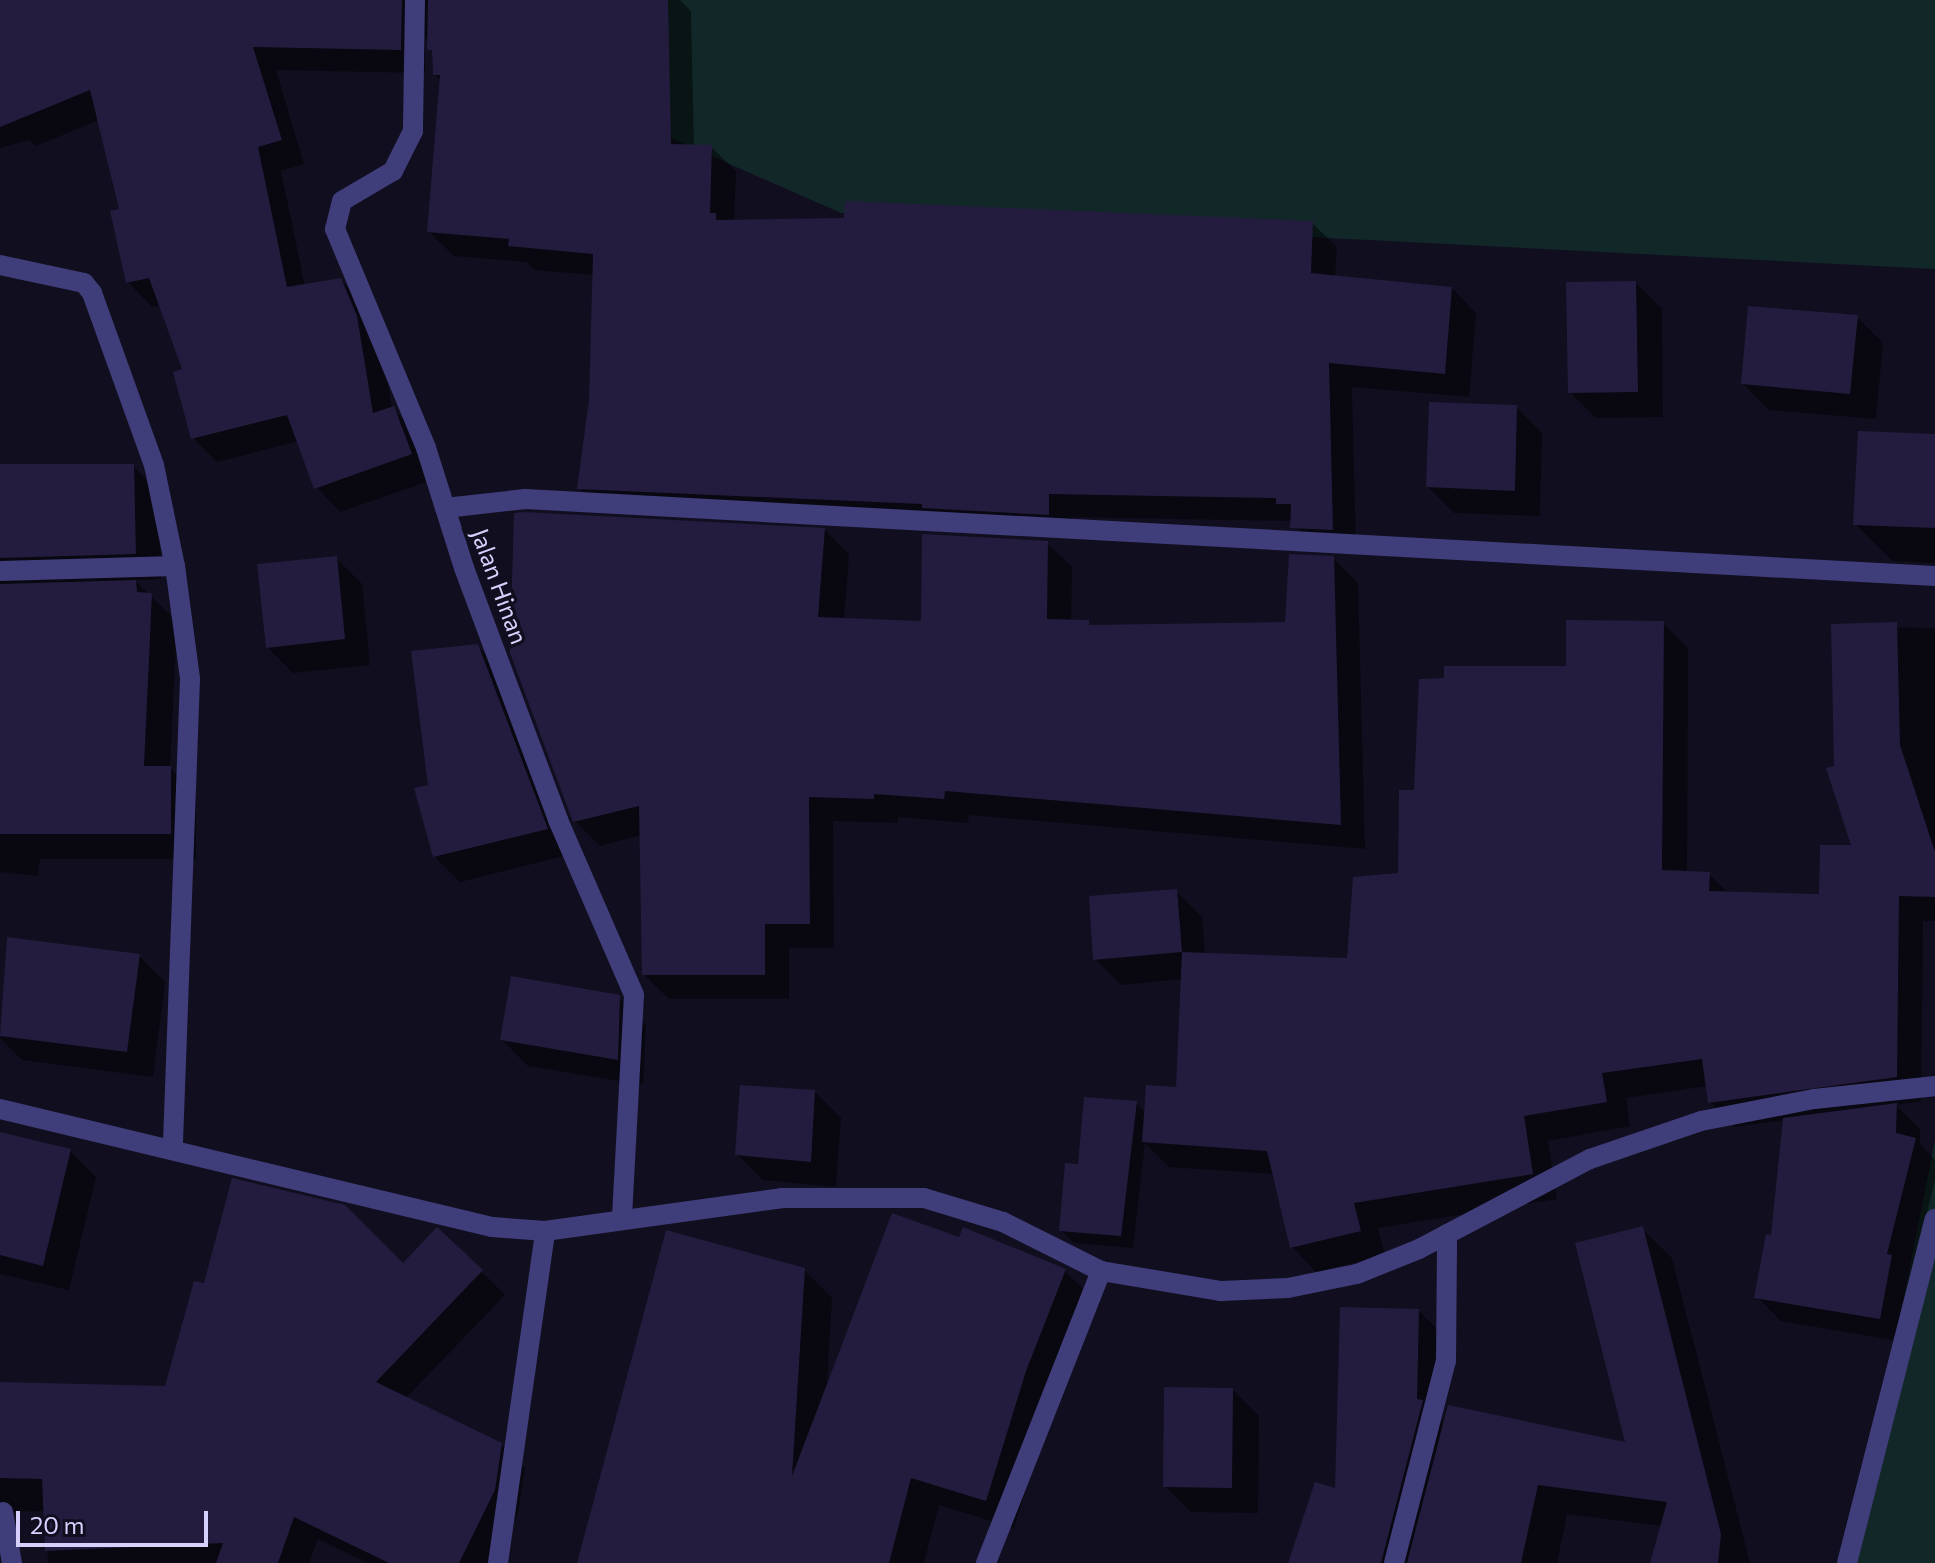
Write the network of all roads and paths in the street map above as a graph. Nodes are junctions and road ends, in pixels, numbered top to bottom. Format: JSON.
{"nodes":[{"id":1,"x":415,"y":0,"type":"edge"},
{"id":2,"x":0,"y":265,"type":"edge"},
{"id":3,"x":445,"y":508,"type":"junction"},
{"id":4,"x":175,"y":566,"type":"junction"},
{"id":5,"x":0,"y":571,"type":"edge"},
{"id":6,"x":1935,"y":576,"type":"edge"},
{"id":7,"x":1935,"y":1086,"type":"edge"},
{"id":8,"x":0,"y":1109,"type":"edge"},
{"id":9,"x":173,"y":1149,"type":"junction"},
{"id":10,"x":1935,"y":1219,"type":"edge"},
{"id":11,"x":622,"y":1220,"type":"junction"},
{"id":12,"x":545,"y":1231,"type":"junction"},
{"id":13,"x":1447,"y":1234,"type":"junction"},
{"id":14,"x":1101,"y":1271,"type":"junction"},
{"id":15,"x":3,"y":1512,"type":"dead end"},
{"id":16,"x":12,"y":1563,"type":"edge"},
{"id":17,"x":498,"y":1563,"type":"edge"},
{"id":18,"x":986,"y":1563,"type":"edge"},
{"id":19,"x":1394,"y":1563,"type":"edge"},
{"id":20,"x":1847,"y":1563,"type":"edge"}],
"edges":[{"from":1,"to":3,"type":"street","name":"Jalan Hinan"},
{"from":2,"to":4,"type":"street"},
{"from":3,"to":6,"type":"street"},
{"from":3,"to":11,"type":"street","name":"Jalan Hinan"},
{"from":4,"to":5,"type":"street"},
{"from":4,"to":9,"type":"street"},
{"from":7,"to":13,"type":"street"},
{"from":8,"to":9,"type":"street"},
{"from":9,"to":12,"type":"street"},
{"from":10,"to":20,"type":"street"},
{"from":11,"to":12,"type":"street"},
{"from":11,"to":14,"type":"street"},
{"from":12,"to":17,"type":"street"},
{"from":13,"to":14,"type":"street"},
{"from":13,"to":19,"type":"street"},
{"from":14,"to":18,"type":"street"},
{"from":15,"to":16,"type":"street"}]}
